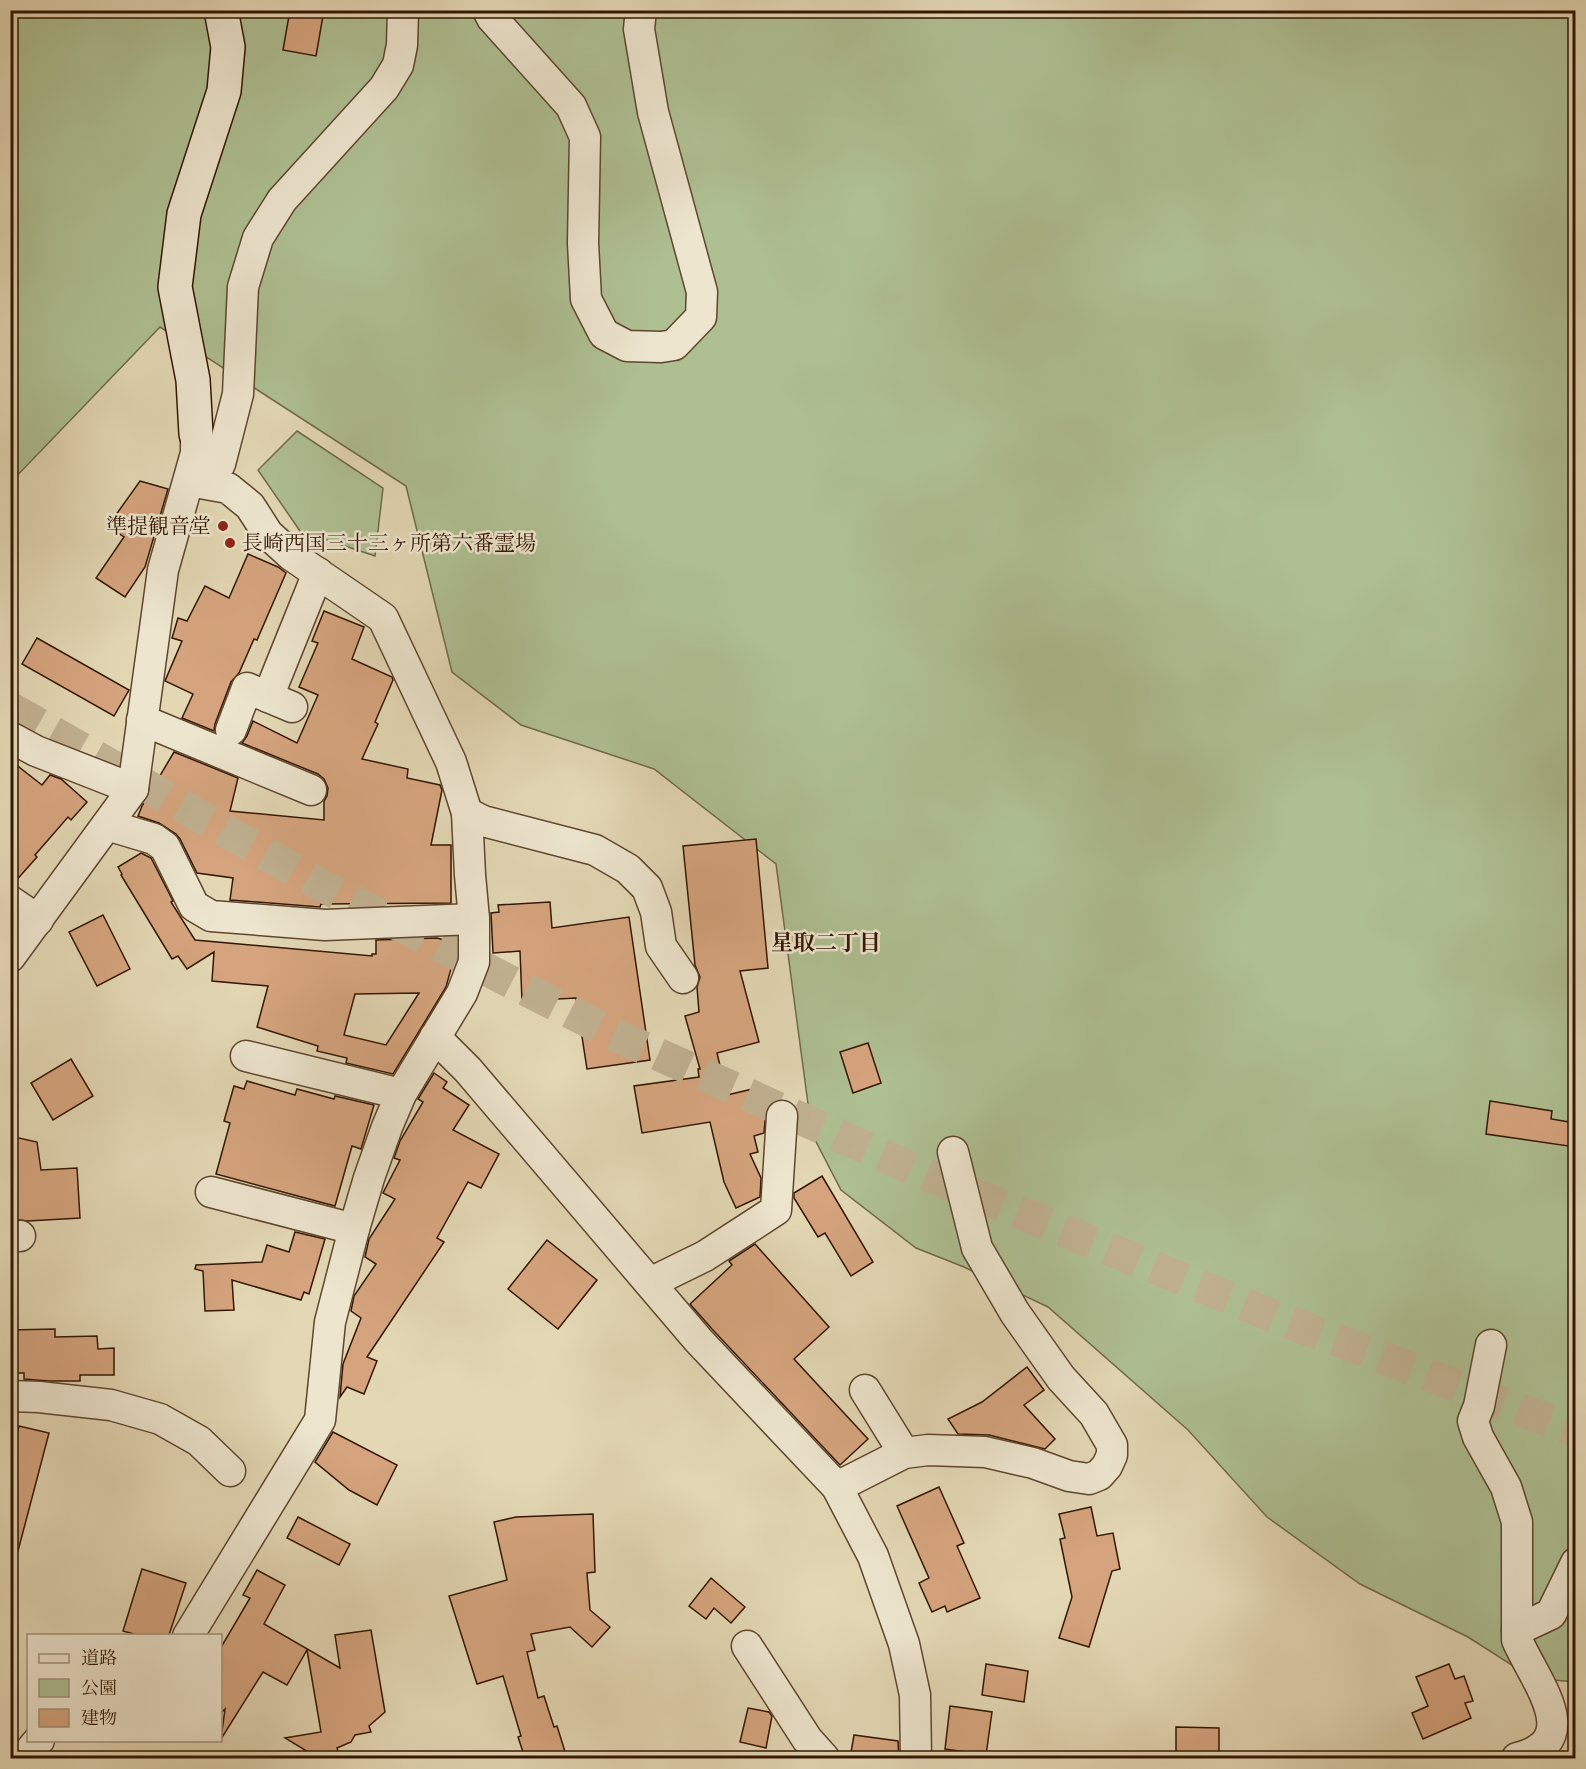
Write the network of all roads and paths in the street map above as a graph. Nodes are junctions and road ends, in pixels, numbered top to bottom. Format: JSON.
{"nodes":[{"id":1,"x":221,"y":10,"type":"edge"},
{"id":2,"x":404,"y":10,"type":"edge"},
{"id":3,"x":488,"y":10,"type":"edge"},
{"id":4,"x":641,"y":10,"type":"edge"},
{"id":5,"x":196,"y":434,"type":"joint"},
{"id":6,"x":189,"y":481,"type":"junction"},
{"id":7,"x":318,"y":573,"type":"junction"},
{"id":8,"x":142,"y":720,"type":"junction"},
{"id":9,"x":231,"y":730,"type":"dead end"},
{"id":10,"x":10,"y":737,"type":"edge"},
{"id":11,"x":133,"y":789,"type":"junction"},
{"id":12,"x":310,"y":790,"type":"dead end"},
{"id":13,"x":467,"y":813,"type":"junction"},
{"id":14,"x":107,"y":825,"type":"junction"},
{"id":15,"x":10,"y":901,"type":"edge"},
{"id":16,"x":38,"y":920,"type":"junction"},
{"id":17,"x":474,"y":920,"type":"junction"},
{"id":18,"x":10,"y":957,"type":"edge"},
{"id":19,"x":683,"y":978,"type":"dead end"},
{"id":20,"x":435,"y":1037,"type":"junction"},
{"id":21,"x":246,"y":1056,"type":"dead end"},
{"id":22,"x":401,"y":1094,"type":"junction"},
{"id":23,"x":782,"y":1116,"type":"dead end"},
{"id":24,"x":953,"y":1152,"type":"dead end"},
{"id":25,"x":211,"y":1192,"type":"dead end"},
{"id":26,"x":354,"y":1229,"type":"junction"},
{"id":27,"x":650,"y":1283,"type":"junction"},
{"id":28,"x":1491,"y":1345,"type":"dead end"},
{"id":29,"x":865,"y":1390,"type":"dead end"},
{"id":30,"x":10,"y":1396,"type":"edge"},
{"id":31,"x":904,"y":1453,"type":"junction"},
{"id":32,"x":230,"y":1471,"type":"dead end"},
{"id":33,"x":837,"y":1487,"type":"junction"},
{"id":34,"x":1575,"y":1563,"type":"edge"},
{"id":35,"x":1517,"y":1630,"type":"junction"},
{"id":36,"x":189,"y":1634,"type":"edge"},
{"id":37,"x":747,"y":1646,"type":"dead end"},
{"id":38,"x":37,"y":1742,"type":"edge"},
{"id":39,"x":24,"y":1758,"type":"edge"},
{"id":40,"x":824,"y":1758,"type":"edge"},
{"id":41,"x":916,"y":1758,"type":"edge"},
{"id":42,"x":1516,"y":1758,"type":"edge"}],
"edges":[{"from":1,"to":5,"type":"street"},
{"from":2,"to":6,"type":"street"},
{"from":3,"to":4,"type":"street"},
{"from":5,"to":6,"type":"street"},
{"from":6,"to":7,"type":"street"},
{"from":6,"to":8,"type":"street"},
{"from":7,"to":9,"type":"street"},
{"from":7,"to":13,"type":"street"},
{"from":8,"to":11,"type":"street"},
{"from":8,"to":12,"type":"street"},
{"from":10,"to":11,"type":"street"},
{"from":11,"to":14,"type":"street"},
{"from":13,"to":17,"type":"street"},
{"from":13,"to":19,"type":"street"},
{"from":14,"to":16,"type":"street"},
{"from":14,"to":17,"type":"street"},
{"from":15,"to":16,"type":"street"},
{"from":16,"to":18,"type":"street"},
{"from":17,"to":20,"type":"street"},
{"from":20,"to":22,"type":"street"},
{"from":20,"to":27,"type":"street"},
{"from":21,"to":22,"type":"street"},
{"from":22,"to":26,"type":"street"},
{"from":23,"to":27,"type":"street"},
{"from":24,"to":31,"type":"street"},
{"from":25,"to":26,"type":"street"},
{"from":26,"to":36,"type":"street"},
{"from":27,"to":33,"type":"street"},
{"from":28,"to":35,"type":"street"},
{"from":29,"to":31,"type":"street"},
{"from":30,"to":32,"type":"street"},
{"from":31,"to":33,"type":"street"},
{"from":33,"to":41,"type":"street"},
{"from":34,"to":35,"type":"street"},
{"from":35,"to":42,"type":"street"},
{"from":37,"to":40,"type":"street"},
{"from":38,"to":39,"type":"street"}]}
